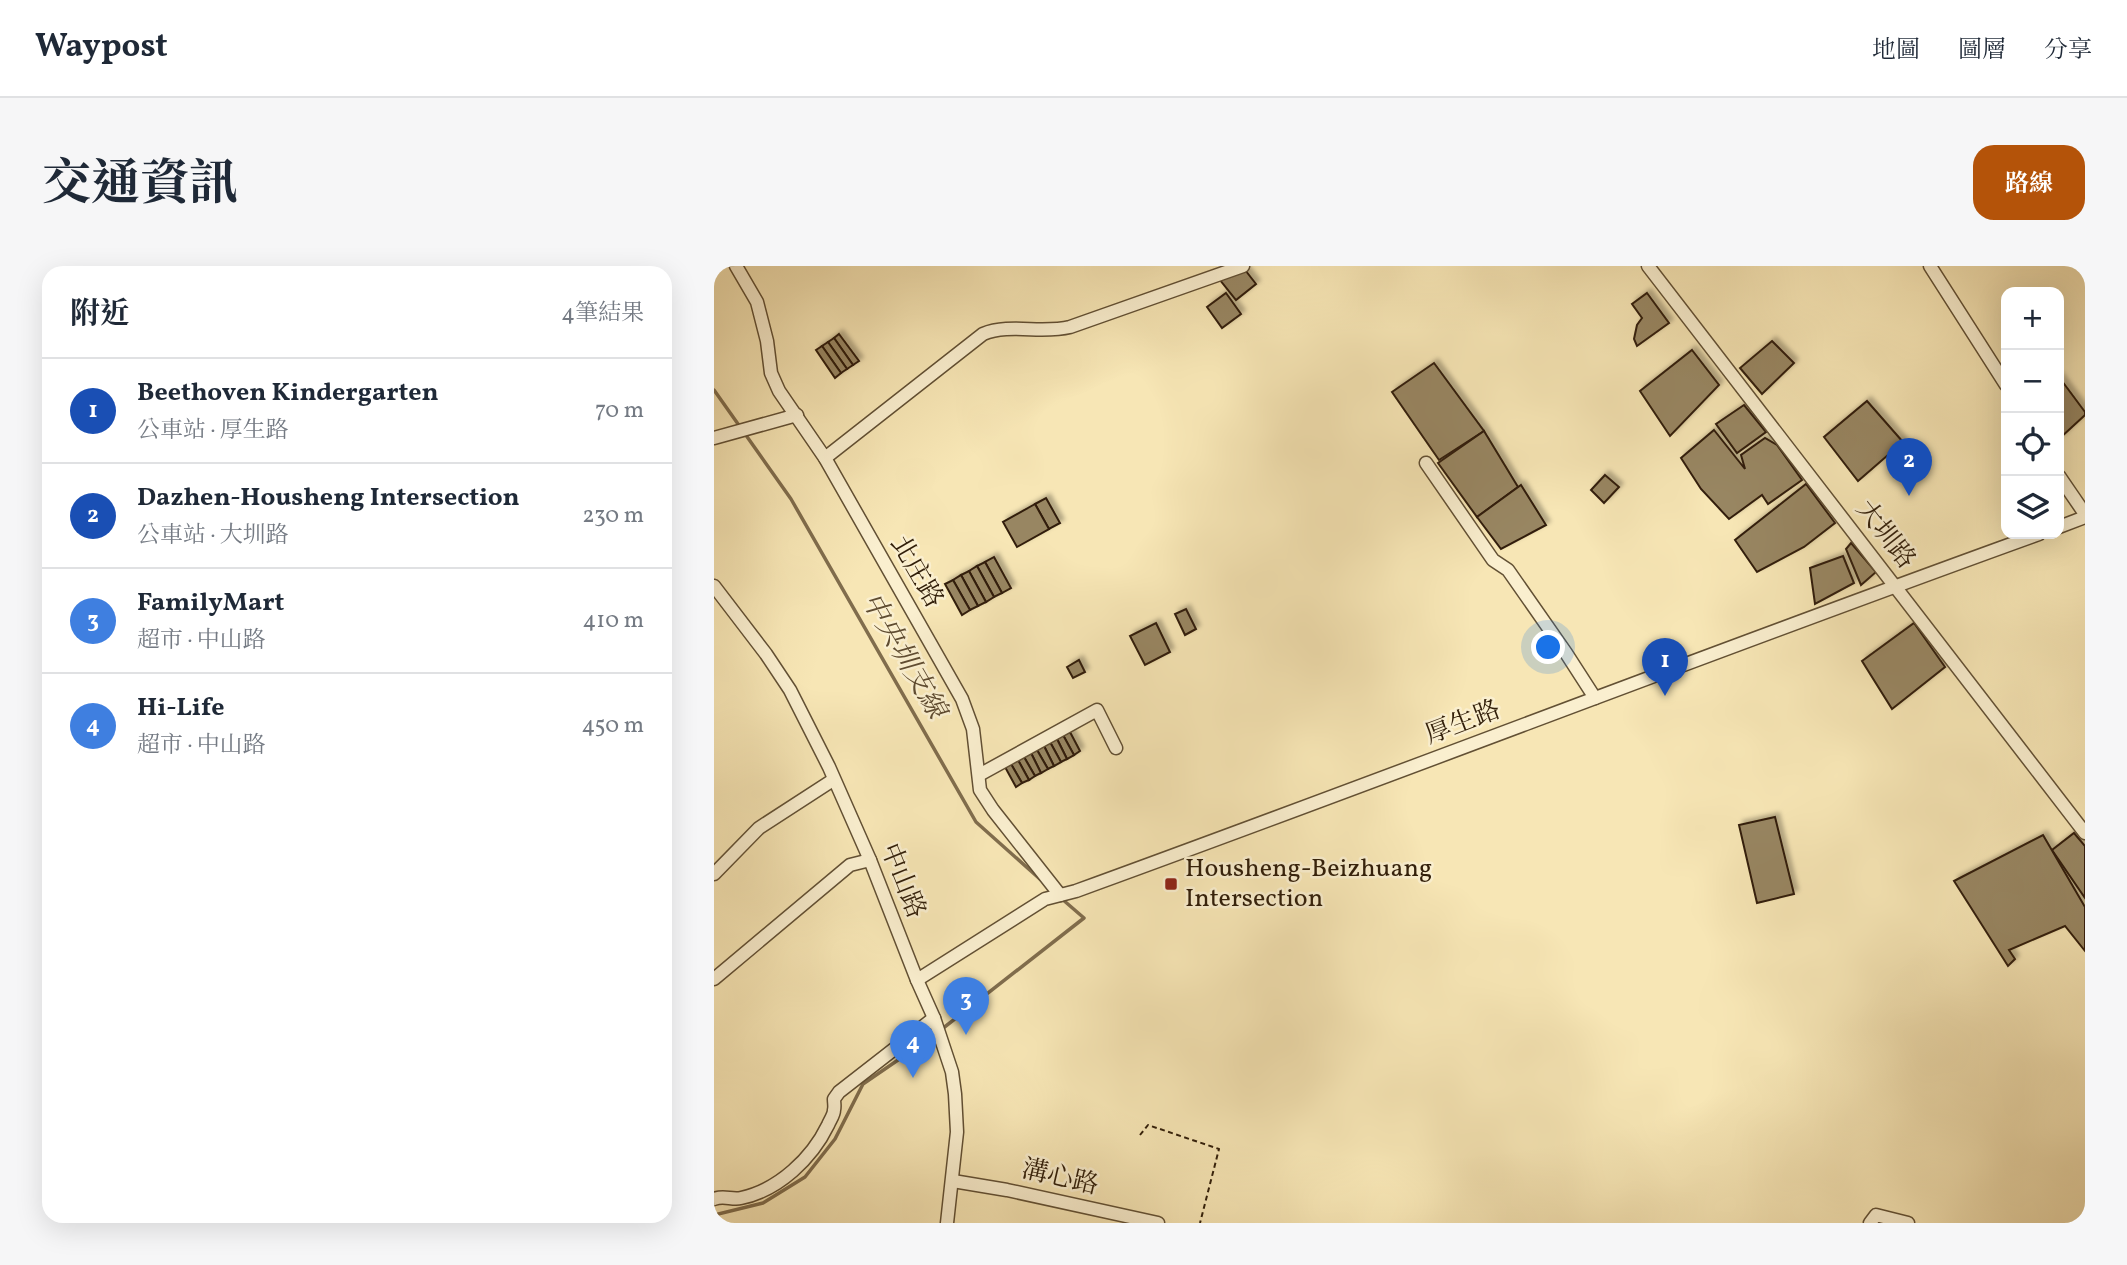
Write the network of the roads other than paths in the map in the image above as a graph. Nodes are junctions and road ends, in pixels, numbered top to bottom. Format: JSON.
{"nodes":[{"id":1,"x":736,"y":266,"type":"edge"},
{"id":2,"x":1243,"y":266,"type":"edge"},
{"id":3,"x":1648,"y":266,"type":"edge"},
{"id":4,"x":1930,"y":266,"type":"edge"},
{"id":5,"x":2001,"y":377,"type":"edge"},
{"id":6,"x":797,"y":415,"type":"junction"},
{"id":7,"x":714,"y":438,"type":"edge"},
{"id":8,"x":825,"y":458,"type":"junction"},
{"id":9,"x":1426,"y":463,"type":"dead end"},
{"id":10,"x":2064,"y":484,"type":"edge"},
{"id":11,"x":2085,"y":516,"type":"edge"},
{"id":12,"x":2064,"y":525,"type":"edge"},
{"id":13,"x":2025,"y":539,"type":"edge"},
{"id":14,"x":714,"y":586,"type":"edge"},
{"id":15,"x":1896,"y":586,"type":"junction"},
{"id":16,"x":1595,"y":698,"type":"junction"},
{"id":17,"x":1116,"y":748,"type":"dead end"},
{"id":18,"x":979,"y":775,"type":"junction"},
{"id":19,"x":834,"y":779,"type":"junction"},
{"id":20,"x":2085,"y":833,"type":"edge"},
{"id":21,"x":870,"y":860,"type":"junction"},
{"id":22,"x":714,"y":874,"type":"edge"},
{"id":23,"x":1060,"y":895,"type":"junction"},
{"id":24,"x":714,"y":979,"type":"edge"},
{"id":25,"x":917,"y":980,"type":"junction"},
{"id":26,"x":935,"y":1020,"type":"junction"},
{"id":27,"x":953,"y":1181,"type":"junction"},
{"id":28,"x":714,"y":1199,"type":"edge"},
{"id":29,"x":947,"y":1223,"type":"edge"},
{"id":30,"x":1158,"y":1223,"type":"edge"},
{"id":31,"x":1870,"y":1223,"type":"edge"},
{"id":32,"x":1908,"y":1223,"type":"edge"}],
"edges":[{"from":1,"to":6,"type":"street","name":"北庄路"},
{"from":2,"to":8,"type":"street"},
{"from":3,"to":15,"type":"street","name":"大圳路"},
{"from":4,"to":5,"type":"street"},
{"from":6,"to":7,"type":"street"},
{"from":6,"to":8,"type":"street","name":"北庄路"},
{"from":8,"to":18,"type":"street","name":"北庄路"},
{"from":9,"to":16,"type":"street"},
{"from":10,"to":11,"type":"street"},
{"from":11,"to":12,"type":"street"},
{"from":13,"to":15,"type":"street","name":"厚生路"},
{"from":14,"to":19,"type":"street","name":"中山路"},
{"from":15,"to":16,"type":"street","name":"厚生路"},
{"from":15,"to":20,"type":"street","name":"大圳路"},
{"from":16,"to":23,"type":"street","name":"厚生路"},
{"from":17,"to":18,"type":"street"},
{"from":18,"to":23,"type":"street","name":"北庄路"},
{"from":19,"to":21,"type":"street","name":"中山路"},
{"from":19,"to":22,"type":"street"},
{"from":21,"to":24,"type":"street"},
{"from":21,"to":25,"type":"street","name":"中山路"},
{"from":23,"to":25,"type":"street","name":"厚生路"},
{"from":25,"to":26,"type":"street","name":"中山路"},
{"from":26,"to":27,"type":"street","name":"中山路"},
{"from":26,"to":28,"type":"street"},
{"from":27,"to":29,"type":"street","name":"中山路"},
{"from":27,"to":30,"type":"street","name":"溝心路"},
{"from":31,"to":32,"type":"street"}]}
